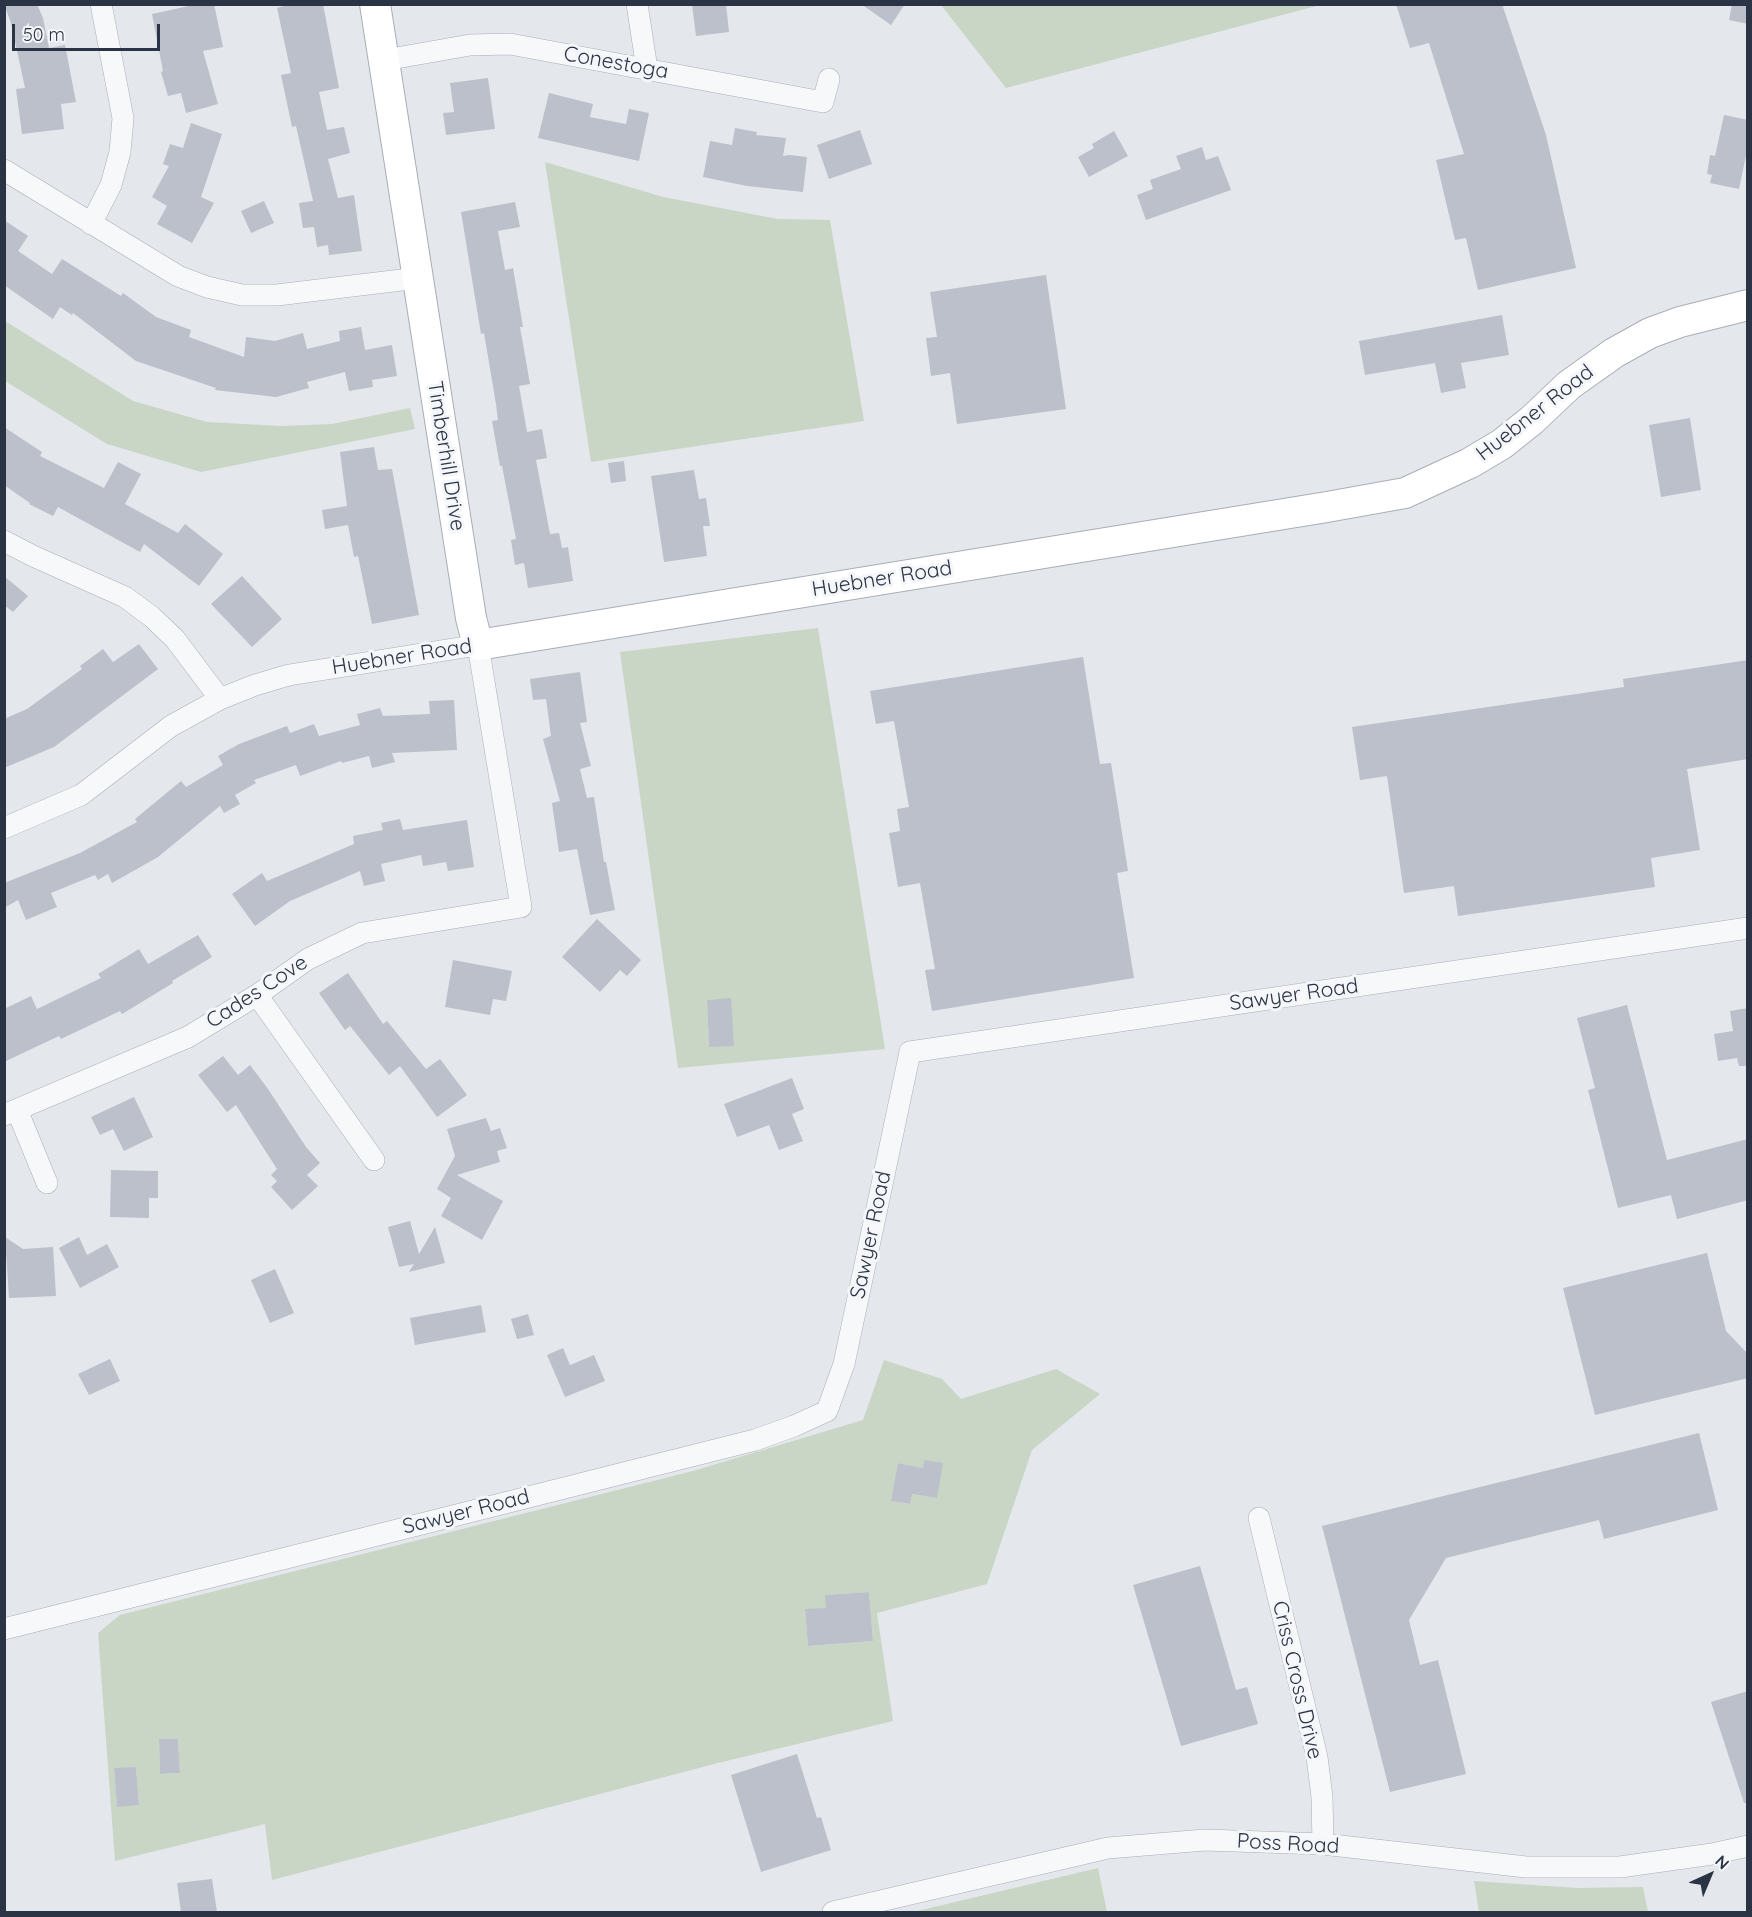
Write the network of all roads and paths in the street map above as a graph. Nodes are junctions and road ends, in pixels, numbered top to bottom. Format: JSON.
{"nodes":[{"id":1,"x":101,"y":4,"type":"edge"},
{"id":2,"x":375,"y":4,"type":"edge"},
{"id":3,"x":637,"y":4,"type":"edge"},
{"id":4,"x":384,"y":60,"type":"junction"},
{"id":5,"x":647,"y":69,"type":"junction"},
{"id":6,"x":829,"y":79,"type":"dead end"},
{"id":7,"x":4,"y":170,"type":"edge"},
{"id":8,"x":91,"y":224,"type":"junction"},
{"id":9,"x":418,"y":278,"type":"junction"},
{"id":10,"x":1748,"y":305,"type":"edge"},
{"id":11,"x":4,"y":541,"type":"edge"},
{"id":12,"x":478,"y":645,"type":"junction"},
{"id":13,"x":220,"y":699,"type":"junction"},
{"id":14,"x":4,"y":828,"type":"edge"},
{"id":15,"x":521,"y":907,"type":"joint"},
{"id":16,"x":1748,"y":928,"type":"edge"},
{"id":17,"x":257,"y":994,"type":"junction"},
{"id":18,"x":11,"y":1112,"type":"edge"},
{"id":19,"x":374,"y":1160,"type":"dead end"},
{"id":20,"x":47,"y":1183,"type":"dead end"},
{"id":21,"x":1258,"y":1518,"type":"dead end"},
{"id":22,"x":4,"y":1629,"type":"edge"},
{"id":23,"x":1323,"y":1844,"type":"junction"},
{"id":24,"x":1748,"y":1846,"type":"edge"},
{"id":25,"x":833,"y":1912,"type":"edge"}],
"edges":[{"from":1,"to":8,"type":"street"},
{"from":2,"to":4,"type":"street","name":"Timberhill Drive"},
{"from":3,"to":5,"type":"street"},
{"from":4,"to":5,"type":"street","name":"Conestoga"},
{"from":4,"to":9,"type":"street","name":"Timberhill Drive"},
{"from":5,"to":6,"type":"street","name":"Conestoga"},
{"from":7,"to":8,"type":"street"},
{"from":8,"to":9,"type":"street"},
{"from":9,"to":12,"type":"street","name":"Timberhill Drive"},
{"from":10,"to":12,"type":"street","name":"Huebner Road"},
{"from":11,"to":13,"type":"street"},
{"from":12,"to":13,"type":"street","name":"Huebner Road"},
{"from":12,"to":15,"type":"street","name":"Timberhill Drive"},
{"from":13,"to":14,"type":"street","name":"Huebner Road"},
{"from":15,"to":17,"type":"street","name":"Cades Cove"},
{"from":16,"to":22,"type":"street","name":"Sawyer Road"},
{"from":17,"to":18,"type":"street","name":"Cades Cove"},
{"from":17,"to":19,"type":"street"},
{"from":18,"to":20,"type":"street"},
{"from":21,"to":23,"type":"street","name":"Criss Cross Drive"},
{"from":23,"to":24,"type":"street","name":"Poss Road"},
{"from":23,"to":25,"type":"street","name":"Poss Road"}]}
